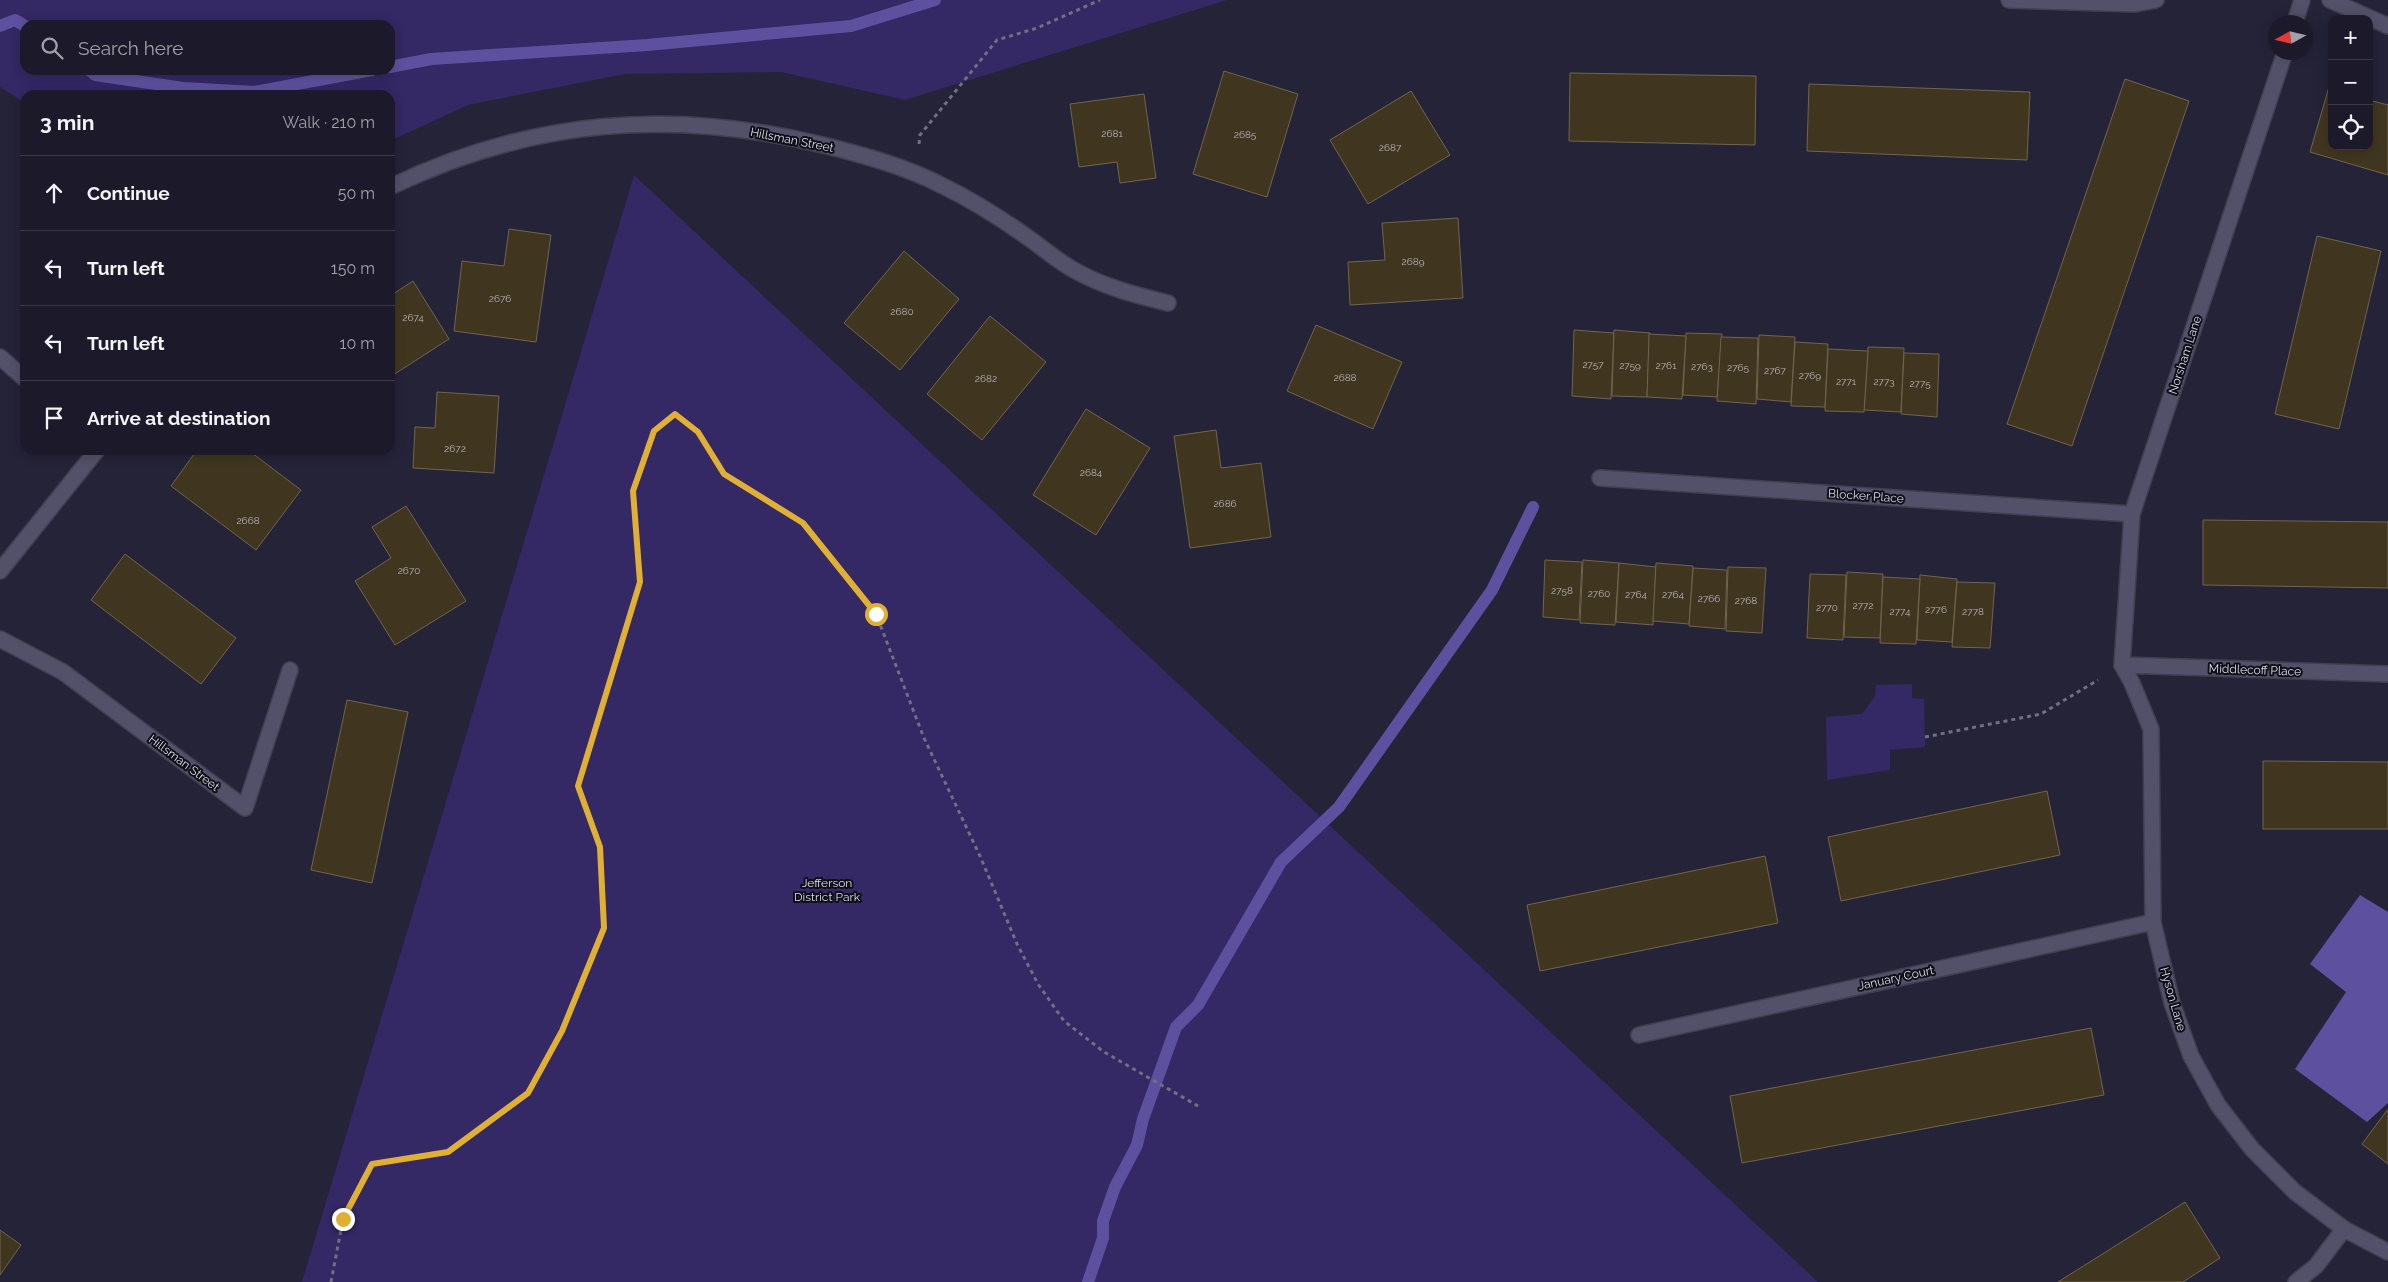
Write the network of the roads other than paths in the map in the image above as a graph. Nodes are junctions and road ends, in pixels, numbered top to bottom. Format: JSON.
{"nodes":[{"id":1,"x":2008,"y":0,"type":"edge"},
{"id":2,"x":2156,"y":0,"type":"edge"},
{"id":3,"x":2302,"y":0,"type":"edge"},
{"id":4,"x":2330,"y":0,"type":"edge"},
{"id":5,"x":2297,"y":15,"type":"edge"},
{"id":6,"x":2388,"y":26,"type":"edge"},
{"id":7,"x":2282,"y":60,"type":"edge"},
{"id":8,"x":395,"y":185,"type":"edge"},
{"id":9,"x":1168,"y":303,"type":"dead end"},
{"id":10,"x":0,"y":357,"type":"edge"},
{"id":11,"x":20,"y":375,"type":"edge"},
{"id":12,"x":93,"y":455,"type":"edge"},
{"id":13,"x":1600,"y":478,"type":"dead end"},
{"id":14,"x":2132,"y":514,"type":"junction"},
{"id":15,"x":0,"y":571,"type":"edge"},
{"id":16,"x":0,"y":639,"type":"edge"},
{"id":17,"x":2122,"y":666,"type":"junction"},
{"id":18,"x":290,"y":670,"type":"dead end"},
{"id":19,"x":2388,"y":674,"type":"edge"},
{"id":20,"x":2153,"y":922,"type":"junction"},
{"id":21,"x":1640,"y":1034,"type":"dead end"},
{"id":22,"x":2344,"y":1228,"type":"junction"},
{"id":23,"x":2388,"y":1252,"type":"edge"},
{"id":24,"x":2296,"y":1282,"type":"edge"}],
"edges":[{"from":1,"to":2,"type":"street"},
{"from":3,"to":5,"type":"street"},
{"from":4,"to":6,"type":"street"},
{"from":7,"to":14,"type":"street","name":"Norsham Lane"},
{"from":8,"to":9,"type":"street","name":"Hillsman Street"},
{"from":10,"to":11,"type":"street"},
{"from":12,"to":15,"type":"street"},
{"from":13,"to":14,"type":"street","name":"Blocker Place"},
{"from":14,"to":17,"type":"street","name":"Norsham Lane"},
{"from":16,"to":18,"type":"street","name":"Hillsman Street"},
{"from":17,"to":19,"type":"street","name":"Middlecoff Place"},
{"from":17,"to":20,"type":"street","name":"Hyson Lane"},
{"from":20,"to":21,"type":"street","name":"January Court"},
{"from":20,"to":22,"type":"street","name":"Hyson Lane"},
{"from":22,"to":23,"type":"street","name":"Hyson Lane"},
{"from":22,"to":24,"type":"street"}]}
